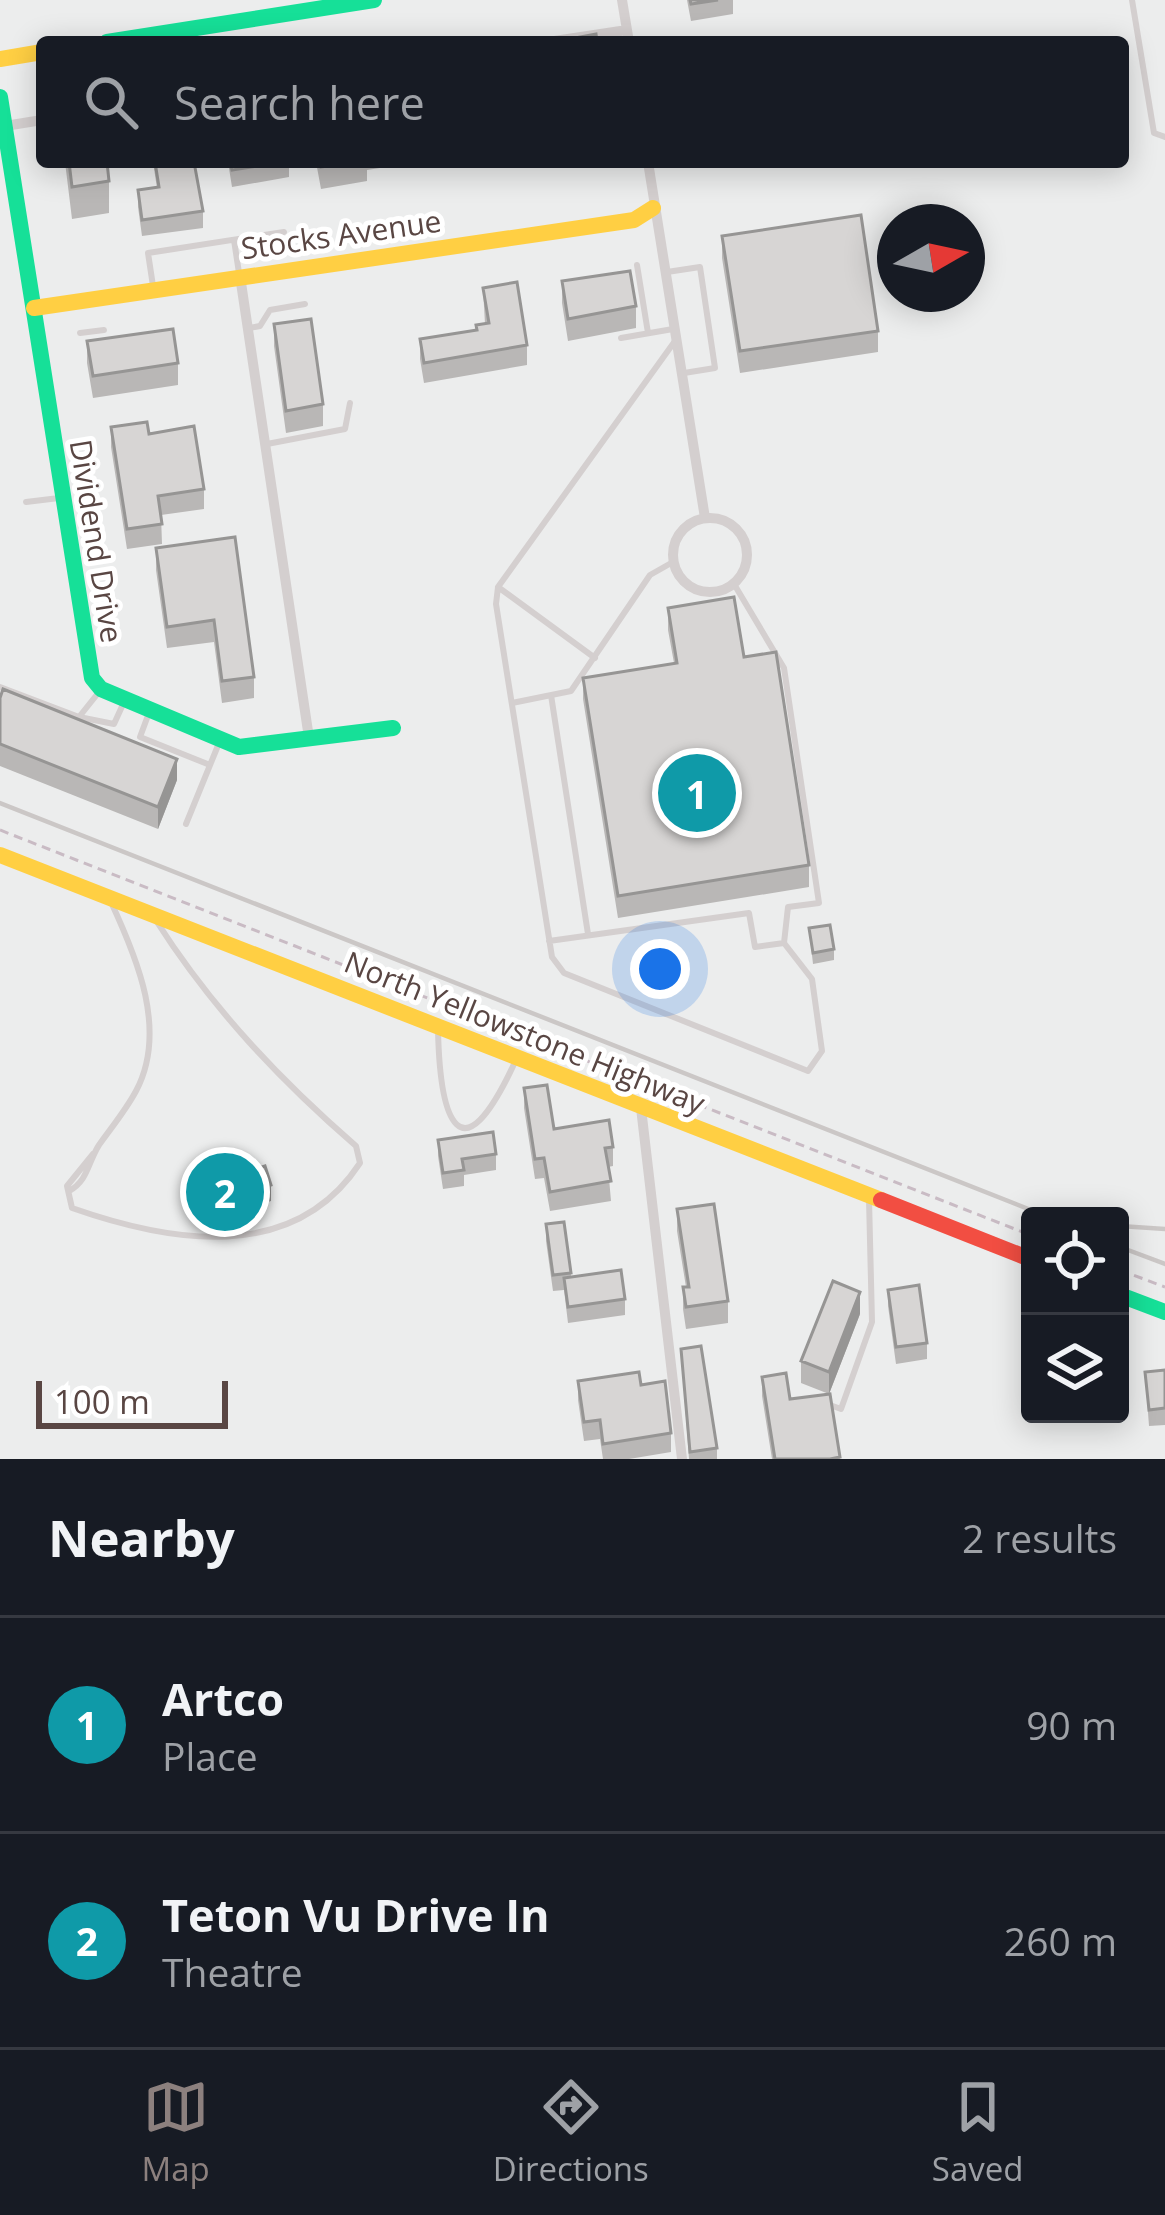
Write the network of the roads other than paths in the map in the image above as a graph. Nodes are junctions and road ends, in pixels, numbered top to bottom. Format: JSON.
{"nodes":[{"id":1,"x":374,"y":0,"type":"edge"},
{"id":2,"x":622,"y":0,"type":"edge"},
{"id":3,"x":1132,"y":0,"type":"edge"},
{"id":4,"x":145,"y":36,"type":"edge"},
{"id":5,"x":628,"y":36,"type":"edge"},
{"id":6,"x":36,"y":53,"type":"edge"},
{"id":7,"x":0,"y":59,"type":"edge"},
{"id":8,"x":0,"y":98,"type":"edge"},
{"id":9,"x":36,"y":121,"type":"edge"},
{"id":10,"x":5,"y":126,"type":"junction"},
{"id":11,"x":1165,"y":137,"type":"edge"},
{"id":12,"x":649,"y":168,"type":"edge"},
{"id":13,"x":653,"y":208,"type":"junction"},
{"id":14,"x":284,"y":232,"type":"dead end"},
{"id":15,"x":234,"y":240,"type":"junction"},
{"id":16,"x":637,"y":265,"type":"dead end"},
{"id":17,"x":664,"y":272,"type":"junction"},
{"id":18,"x":240,"y":276,"type":"junction"},
{"id":19,"x":154,"y":289,"type":"junction"},
{"id":20,"x":305,"y":304,"type":"dead end"},
{"id":21,"x":34,"y":308,"type":"junction"},
{"id":22,"x":246,"y":328,"type":"junction"},
{"id":23,"x":104,"y":330,"type":"dead end"},
{"id":24,"x":80,"y":333,"type":"dead end"},
{"id":25,"x":648,"y":333,"type":"junction"},
{"id":26,"x":674,"y":335,"type":"junction"},
{"id":27,"x":621,"y":338,"type":"dead end"},
{"id":28,"x":680,"y":374,"type":"junction"},
{"id":29,"x":350,"y":403,"type":"dead end"},
{"id":30,"x":264,"y":445,"type":"junction"},
{"id":31,"x":62,"y":497,"type":"junction"},
{"id":32,"x":26,"y":502,"type":"dead end"},
{"id":33,"x":705,"y":518,"type":"junction"},
{"id":34,"x":673,"y":562,"type":"junction"},
{"id":35,"x":734,"y":584,"type":"junction"},
{"id":36,"x":498,"y":586,"type":"junction"},
{"id":37,"x":595,"y":658,"type":"junction"},
{"id":38,"x":0,"y":687,"type":"edge"},
{"id":39,"x":101,"y":689,"type":"junction"},
{"id":40,"x":551,"y":695,"type":"junction"},
{"id":41,"x":126,"y":698,"type":"junction"},
{"id":42,"x":512,"y":703,"type":"junction"},
{"id":43,"x":150,"y":709,"type":"junction"},
{"id":44,"x":79,"y":717,"type":"junction"},
{"id":45,"x":392,"y":728,"type":"dead end"},
{"id":46,"x":309,"y":738,"type":"junction"},
{"id":47,"x":221,"y":740,"type":"junction"},
{"id":48,"x":210,"y":765,"type":"junction"},
{"id":49,"x":186,"y":824,"type":"dead end"},
{"id":50,"x":0,"y":855,"type":"edge"},
{"id":51,"x":108,"y":897,"type":"junction"},
{"id":52,"x":152,"y":914,"type":"junction"},
{"id":53,"x":589,"y":936,"type":"junction"},
{"id":54,"x":549,"y":941,"type":"junction"},
{"id":55,"x":784,"y":944,"type":"junction"},
{"id":56,"x":438,"y":1028,"type":"junction"},
{"id":57,"x":516,"y":1059,"type":"junction"},
{"id":58,"x":641,"y":1108,"type":"junction"},
{"id":59,"x":869,"y":1196,"type":"junction"},
{"id":60,"x":1021,"y":1255,"type":"edge"},
{"id":61,"x":1129,"y":1298,"type":"edge"},
{"id":62,"x":1165,"y":1312,"type":"edge"},
{"id":63,"x":825,"y":1403,"type":"edge"},
{"id":64,"x":682,"y":1459,"type":"edge"}],
"edges":[{"from":1,"to":4,"type":"street"},
{"from":2,"to":5,"type":"street"},
{"from":3,"to":11,"type":"lane"},
{"from":6,"to":7,"type":"street"},
{"from":8,"to":10,"type":"street","name":"Dividend Drive"},
{"from":9,"to":10,"type":"street"},
{"from":10,"to":21,"type":"street","name":"Dividend Drive"},
{"from":12,"to":13,"type":"street"},
{"from":13,"to":17,"type":"street"},
{"from":13,"to":18,"type":"street","name":"Stocks Avenue"},
{"from":14,"to":15,"type":"lane"},
{"from":15,"to":18,"type":"lane"},
{"from":15,"to":19,"type":"lane"},
{"from":16,"to":25,"type":"lane"},
{"from":17,"to":26,"type":"street"},
{"from":17,"to":28,"type":"lane"},
{"from":18,"to":19,"type":"street","name":"Stocks Avenue"},
{"from":18,"to":22,"type":"street"},
{"from":19,"to":21,"type":"street","name":"Stocks Avenue"},
{"from":20,"to":22,"type":"lane"},
{"from":21,"to":31,"type":"street","name":"Dividend Drive"},
{"from":22,"to":30,"type":"street"},
{"from":23,"to":24,"type":"lane"},
{"from":25,"to":26,"type":"lane"},
{"from":25,"to":27,"type":"lane"},
{"from":26,"to":28,"type":"street"},
{"from":26,"to":36,"type":"lane"},
{"from":28,"to":33,"type":"street"},
{"from":29,"to":30,"type":"lane"},
{"from":30,"to":46,"type":"street"},
{"from":31,"to":32,"type":"lane"},
{"from":31,"to":39,"type":"street","name":"Dividend Drive"},
{"from":33,"to":34,"type":"street"},
{"from":33,"to":35,"type":"street"},
{"from":34,"to":35,"type":"street"},
{"from":34,"to":37,"type":"lane"},
{"from":35,"to":55,"type":"lane"},
{"from":36,"to":37,"type":"lane"},
{"from":36,"to":42,"type":"lane"},
{"from":37,"to":40,"type":"lane"},
{"from":38,"to":44,"type":"lane"},
{"from":39,"to":41,"type":"street","name":"Dividend Drive"},
{"from":39,"to":44,"type":"lane"},
{"from":40,"to":42,"type":"lane"},
{"from":40,"to":53,"type":"lane"},
{"from":41,"to":43,"type":"street","name":"Dividend Drive"},
{"from":41,"to":44,"type":"lane"},
{"from":42,"to":54,"type":"lane"},
{"from":43,"to":47,"type":"street","name":"Dividend Drive"},
{"from":43,"to":48,"type":"lane"},
{"from":45,"to":46,"type":"street","name":"Dividend Drive"},
{"from":46,"to":47,"type":"street","name":"Dividend Drive"},
{"from":47,"to":48,"type":"lane"},
{"from":48,"to":49,"type":"lane"},
{"from":50,"to":51,"type":"street","name":"North Yellowstone Highway"},
{"from":51,"to":52,"type":"street","name":"North Yellowstone Highway"},
{"from":51,"to":52,"type":"lane"},
{"from":52,"to":56,"type":"street","name":"North Yellowstone Highway"},
{"from":53,"to":54,"type":"lane"},
{"from":53,"to":55,"type":"lane"},
{"from":54,"to":55,"type":"lane"},
{"from":56,"to":57,"type":"street","name":"North Yellowstone Highway"},
{"from":56,"to":57,"type":"lane"},
{"from":57,"to":58,"type":"street","name":"North Yellowstone Highway"},
{"from":58,"to":59,"type":"street","name":"North Yellowstone Highway"},
{"from":58,"to":64,"type":"street"},
{"from":59,"to":60,"type":"street","name":"North Yellowstone Highway"},
{"from":59,"to":63,"type":"lane"},
{"from":61,"to":62,"type":"street"}]}
